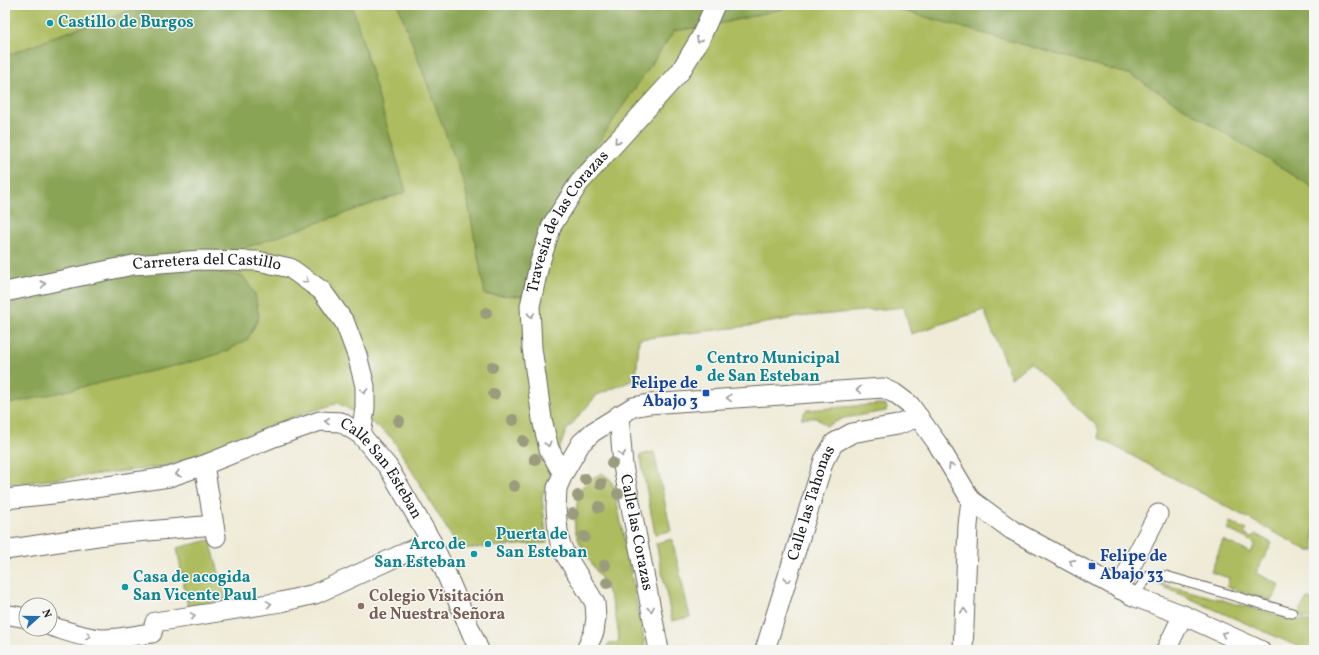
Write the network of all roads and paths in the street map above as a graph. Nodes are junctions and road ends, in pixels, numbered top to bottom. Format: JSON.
{"nodes":[{"id":1,"x":715,"y":5,"type":"edge"},
{"id":2,"x":5,"y":292,"type":"edge"},
{"id":3,"x":619,"y":415,"type":"junction"},
{"id":4,"x":919,"y":417,"type":"junction"},
{"id":5,"x":361,"y":435,"type":"junction"},
{"id":6,"x":204,"y":465,"type":"junction"},
{"id":7,"x":563,"y":474,"type":"junction"},
{"id":8,"x":5,"y":499,"type":"edge"},
{"id":9,"x":971,"y":500,"type":"junction"},
{"id":10,"x":1158,"y":514,"type":"dead end"},
{"id":11,"x":431,"y":541,"type":"junction"},
{"id":12,"x":5,"y":550,"type":"edge"},
{"id":13,"x":1126,"y":592,"type":"junction"},
{"id":14,"x":5,"y":614,"type":"edge"},
{"id":15,"x":1292,"y":614,"type":"dead end"},
{"id":16,"x":1182,"y":615,"type":"junction"},
{"id":17,"x":18,"y":616,"type":"edge"},
{"id":18,"x":58,"y":628,"type":"edge"},
{"id":19,"x":479,"y":650,"type":"edge"},
{"id":20,"x":586,"y":650,"type":"edge"},
{"id":21,"x":660,"y":650,"type":"edge"},
{"id":22,"x":765,"y":650,"type":"edge"},
{"id":23,"x":963,"y":650,"type":"edge"},
{"id":24,"x":1166,"y":650,"type":"edge"},
{"id":25,"x":1260,"y":650,"type":"edge"}],
"edges":[{"from":1,"to":7,"type":"street","name":"Travesía de las Corazas","one_way":true},
{"from":2,"to":5,"type":"street","name":"Carretera del Castillo","one_way":true},
{"from":4,"to":3,"type":"street","one_way":true},
{"from":3,"to":7,"type":"street"},
{"from":3,"to":21,"type":"street","name":"Calle las Corazas","one_way":true},
{"from":9,"to":4,"type":"street","one_way":true},
{"from":4,"to":22,"type":"street","name":"Calle las Tahonas","one_way":true},
{"from":5,"to":6,"type":"street","name":"Calle San Esteban","one_way":true},
{"from":5,"to":11,"type":"street","name":"Calle San Esteban"},
{"from":6,"to":8,"type":"street","name":"Calle San Esteban","one_way":true},
{"from":6,"to":12,"type":"street"},
{"from":7,"to":20,"type":"street"},
{"from":13,"to":9,"type":"street","one_way":true},
{"from":23,"to":9,"type":"street","one_way":true},
{"from":10,"to":13,"type":"street"},
{"from":18,"to":11,"type":"street","one_way":true},
{"from":11,"to":19,"type":"street","name":"Calle San Esteban"},
{"from":13,"to":15,"type":"lane"},
{"from":13,"to":16,"type":"street"},
{"from":14,"to":17,"type":"street"},
{"from":16,"to":24,"type":"street"},
{"from":25,"to":16,"type":"street","one_way":true}]}
